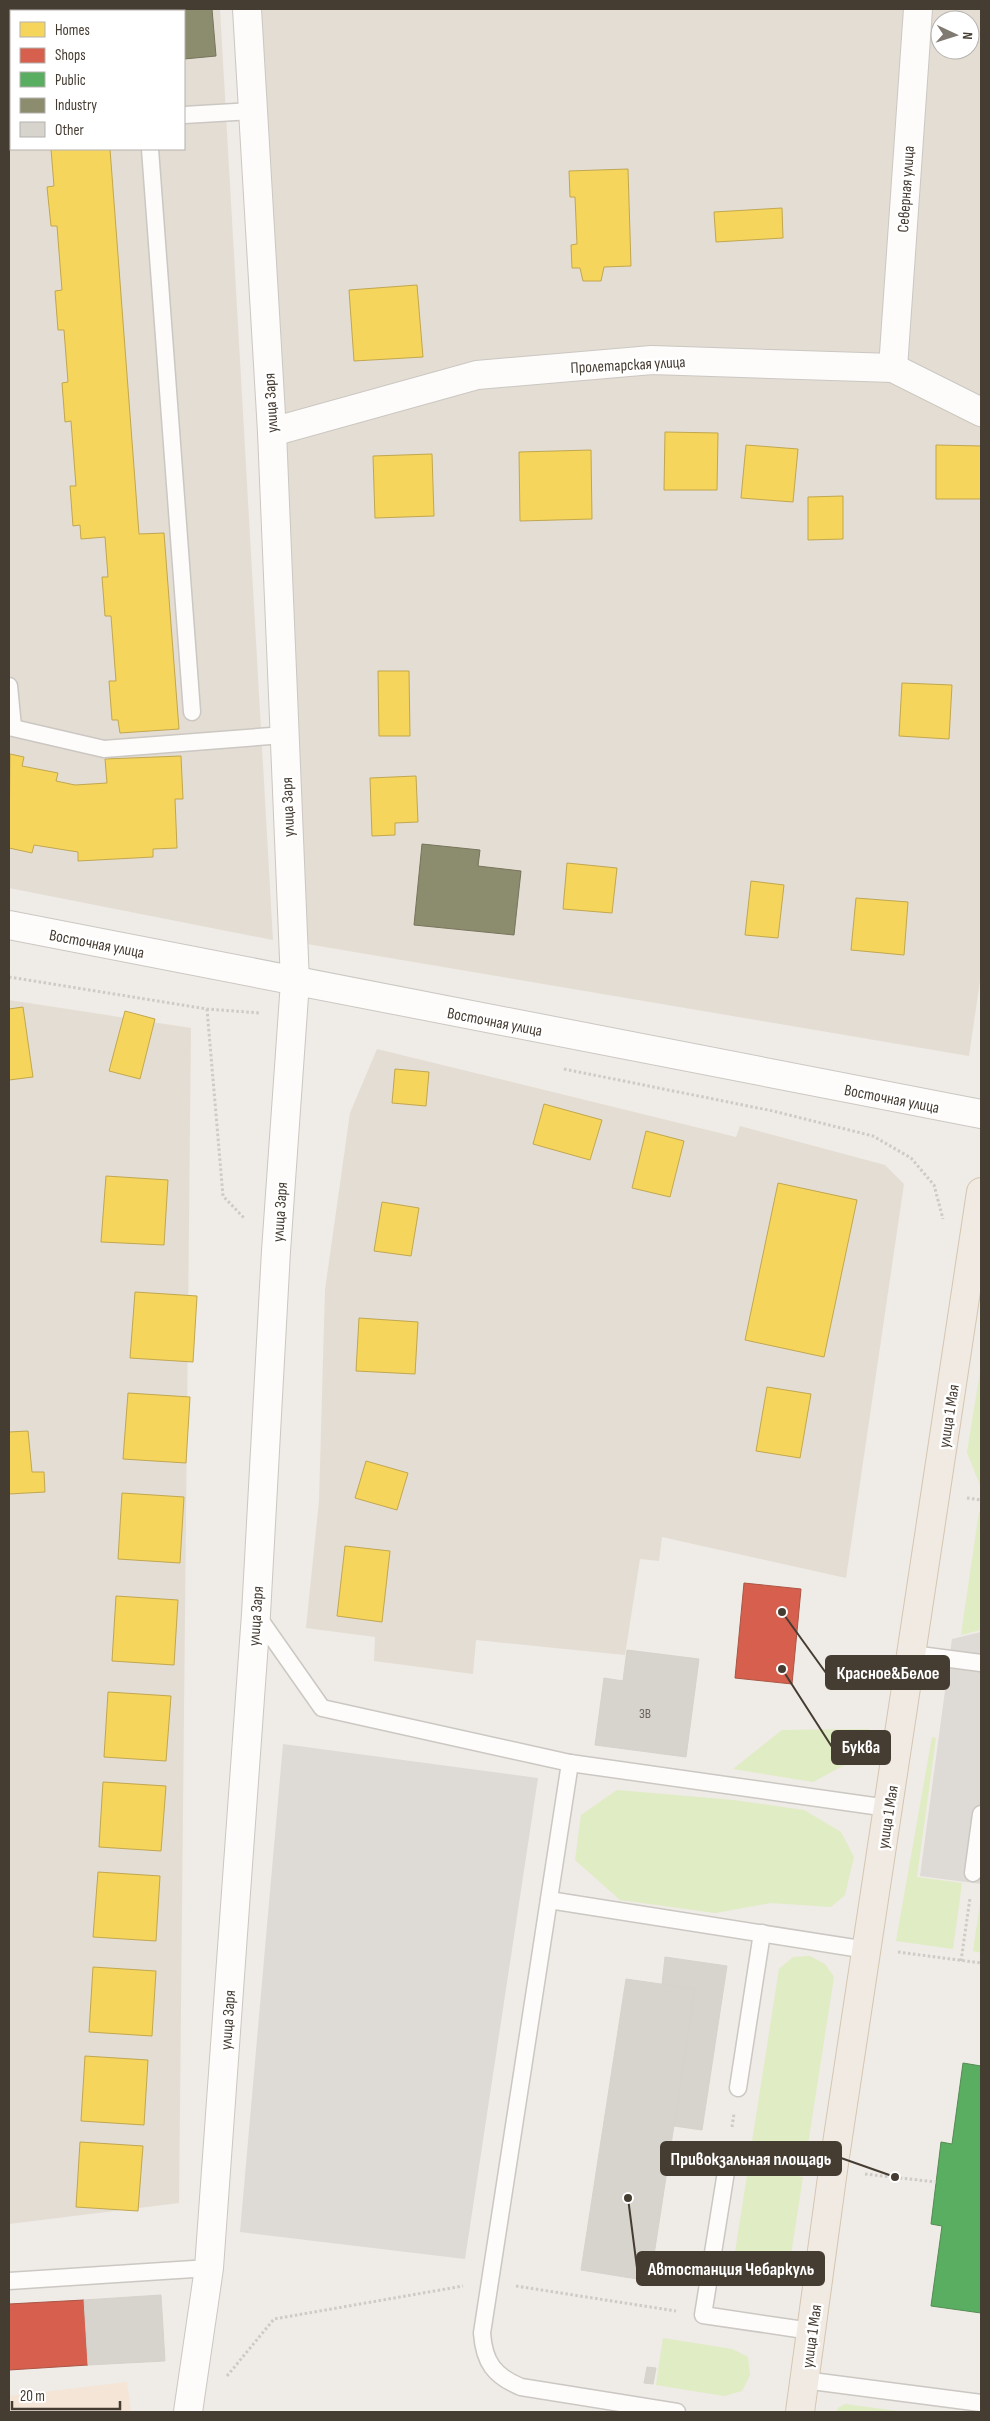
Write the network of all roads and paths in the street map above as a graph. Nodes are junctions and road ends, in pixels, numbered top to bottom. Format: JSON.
{"nodes":[{"id":1,"x":247,"y":9,"type":"edge"},
{"id":2,"x":918,"y":9,"type":"edge"},
{"id":3,"x":252,"y":111,"type":"junction"},
{"id":4,"x":185,"y":115,"type":"edge"},
{"id":5,"x":150,"y":150,"type":"edge"},
{"id":6,"x":893,"y":368,"type":"junction"},
{"id":7,"x":981,"y":412,"type":"edge"},
{"id":8,"x":272,"y":432,"type":"junction"},
{"id":9,"x":9,"y":686,"type":"edge"},
{"id":10,"x":192,"y":712,"type":"dead end"},
{"id":11,"x":11,"y":727,"type":"edge"},
{"id":12,"x":284,"y":735,"type":"junction"},
{"id":13,"x":9,"y":925,"type":"edge"},
{"id":14,"x":9,"y":977,"type":"edge"},
{"id":15,"x":294,"y":982,"type":"junction"},
{"id":16,"x":207,"y":1009,"type":"junction"},
{"id":17,"x":292,"y":1015,"type":"junction"},
{"id":18,"x":562,"y":1068,"type":"dead end"},
{"id":19,"x":981,"y":1114,"type":"edge"},
{"id":20,"x":981,"y":1192,"type":"edge"},
{"id":21,"x":944,"y":1227,"type":"dead end"},
{"id":22,"x":276,"y":1251,"type":"junction"},
{"id":23,"x":966,"y":1498,"type":"dead end"},
{"id":24,"x":981,"y":1500,"type":"edge"},
{"id":25,"x":256,"y":1614,"type":"junction"},
{"id":26,"x":912,"y":1654,"type":"junction"},
{"id":27,"x":981,"y":1663,"type":"edge"},
{"id":28,"x":570,"y":1763,"type":"junction"},
{"id":29,"x":888,"y":1808,"type":"junction"},
{"id":30,"x":981,"y":1814,"type":"edge"},
{"id":31,"x":973,"y":1873,"type":"joint"},
{"id":32,"x":549,"y":1900,"type":"junction"},
{"id":33,"x":762,"y":1933,"type":"junction"},
{"id":34,"x":878,"y":1950,"type":"junction"},
{"id":35,"x":961,"y":1961,"type":"dead end"},
{"id":36,"x":981,"y":1963,"type":"edge"},
{"id":37,"x":738,"y":2088,"type":"joint"},
{"id":38,"x":729,"y":2153,"type":"joint"},
{"id":39,"x":919,"y":2181,"type":"dead end"},
{"id":40,"x":936,"y":2182,"type":"dead end"},
{"id":41,"x":209,"y":2268,"type":"junction"},
{"id":42,"x":9,"y":2280,"type":"edge"},
{"id":43,"x":490,"y":2282,"type":"junction"},
{"id":44,"x":704,"y":2315,"type":"junction"},
{"id":45,"x":811,"y":2331,"type":"junction"},
{"id":46,"x":804,"y":2380,"type":"junction"},
{"id":47,"x":221,"y":2384,"type":"dead end"},
{"id":48,"x":981,"y":2404,"type":"edge"},
{"id":49,"x":188,"y":2412,"type":"edge"},
{"id":50,"x":677,"y":2412,"type":"edge"},
{"id":51,"x":800,"y":2412,"type":"edge"}],
"edges":[{"from":1,"to":3,"type":"street","name":"улица Заря"},
{"from":2,"to":6,"type":"street","name":"Северная улица"},
{"from":3,"to":4,"type":"lane"},
{"from":3,"to":8,"type":"street","name":"улица Заря"},
{"from":5,"to":10,"type":"lane"},
{"from":6,"to":7,"type":"street","name":"Пролетарская улица"},
{"from":6,"to":8,"type":"street","name":"Пролетарская улица"},
{"from":8,"to":12,"type":"street","name":"улица Заря"},
{"from":9,"to":11,"type":"lane"},
{"from":11,"to":12,"type":"lane"},
{"from":12,"to":15,"type":"street","name":"улица Заря"},
{"from":13,"to":15,"type":"street","name":"Восточная улица"},
{"from":14,"to":16,"type":"path"},
{"from":15,"to":17,"type":"street","name":"улица Заря"},
{"from":15,"to":19,"type":"street","name":"Восточная улица"},
{"from":16,"to":17,"type":"path"},
{"from":16,"to":22,"type":"path"},
{"from":17,"to":22,"type":"street","name":"улица Заря"},
{"from":18,"to":21,"type":"path"},
{"from":20,"to":26,"type":"main road","name":"улица 1 Мая"},
{"from":22,"to":25,"type":"street","name":"улица Заря"},
{"from":23,"to":24,"type":"path"},
{"from":25,"to":28,"type":"lane"},
{"from":25,"to":41,"type":"street","name":"улица Заря"},
{"from":26,"to":27,"type":"lane"},
{"from":26,"to":29,"type":"main road","name":"улица 1 Мая"},
{"from":28,"to":29,"type":"lane"},
{"from":28,"to":32,"type":"lane"},
{"from":29,"to":34,"type":"main road","name":"улица 1 Мая"},
{"from":30,"to":31,"type":"lane"},
{"from":31,"to":35,"type":"path"},
{"from":32,"to":33,"type":"lane"},
{"from":32,"to":43,"type":"lane"},
{"from":33,"to":34,"type":"lane"},
{"from":33,"to":37,"type":"lane"},
{"from":34,"to":36,"type":"path"},
{"from":34,"to":45,"type":"main road","name":"улица 1 Мая"},
{"from":37,"to":38,"type":"path"},
{"from":38,"to":44,"type":"lane"},
{"from":39,"to":40,"type":"path"},
{"from":41,"to":42,"type":"lane"},
{"from":41,"to":49,"type":"street","name":"улица Заря"},
{"from":43,"to":44,"type":"path"},
{"from":43,"to":47,"type":"path"},
{"from":43,"to":50,"type":"lane"},
{"from":44,"to":45,"type":"lane"},
{"from":45,"to":46,"type":"main road","name":"улица 1 Мая"},
{"from":46,"to":48,"type":"lane"},
{"from":46,"to":51,"type":"main road","name":"улица 1 Мая"}]}
